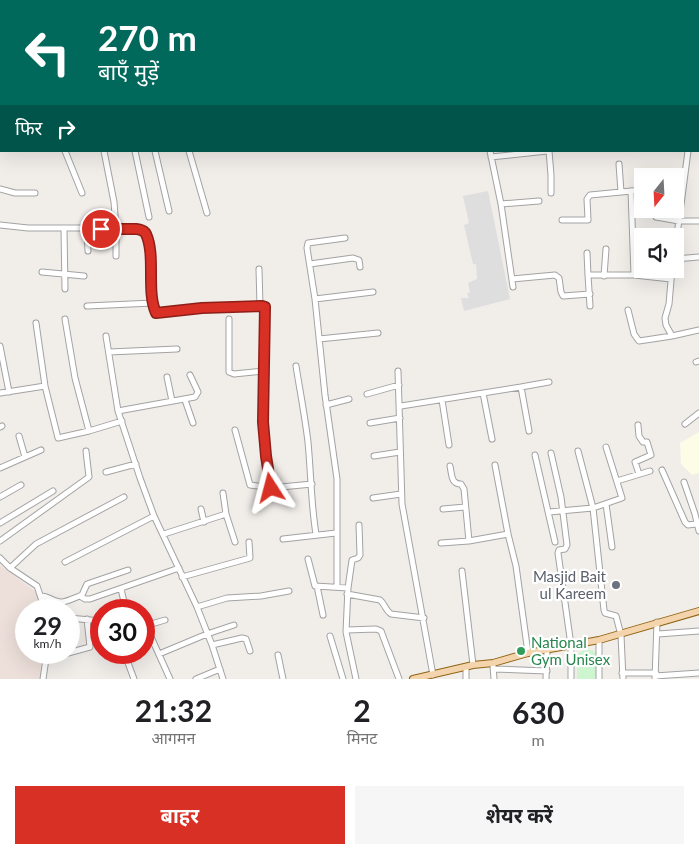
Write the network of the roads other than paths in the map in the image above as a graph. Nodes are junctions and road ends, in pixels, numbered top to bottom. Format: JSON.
{"nodes":[{"id":1,"x":65,"y":152,"type":"edge"},
{"id":2,"x":104,"y":152,"type":"edge"},
{"id":3,"x":136,"y":152,"type":"edge"},
{"id":4,"x":156,"y":152,"type":"edge"},
{"id":5,"x":189,"y":152,"type":"edge"},
{"id":6,"x":529,"y":152,"type":"edge"},
{"id":7,"x":548,"y":152,"type":"edge"},
{"id":8,"x":688,"y":152,"type":"edge"},
{"id":9,"x":491,"y":154,"type":"edge"},
{"id":10,"x":619,"y":164,"type":"dead end"},
{"id":11,"x":0,"y":189,"type":"edge"},
{"id":12,"x":631,"y":191,"type":"junction"},
{"id":13,"x":634,"y":191,"type":"edge"},
{"id":14,"x":621,"y":192,"type":"junction"},
{"id":15,"x":35,"y":193,"type":"dead end"},
{"id":16,"x":82,"y":193,"type":"dead end"},
{"id":17,"x":550,"y":193,"type":"dead end"},
{"id":18,"x":538,"y":201,"type":"dead end"},
{"id":19,"x":501,"y":204,"type":"junction"},
{"id":20,"x":168,"y":211,"type":"dead end"},
{"id":21,"x":207,"y":213,"type":"dead end"},
{"id":22,"x":149,"y":217,"type":"dead end"},
{"id":23,"x":662,"y":218,"type":"edge"},
{"id":24,"x":562,"y":220,"type":"dead end"},
{"id":25,"x":680,"y":221,"type":"junction"},
{"id":26,"x":699,"y":221,"type":"edge"},
{"id":27,"x":0,"y":225,"type":"edge"},
{"id":28,"x":116,"y":228,"type":"junction"},
{"id":29,"x":679,"y":228,"type":"edge"},
{"id":30,"x":64,"y":229,"type":"junction"},
{"id":31,"x":87,"y":229,"type":"junction"},
{"id":32,"x":345,"y":238,"type":"dead end"},
{"id":33,"x":606,"y":249,"type":"dead end"},
{"id":34,"x":88,"y":251,"type":"dead end"},
{"id":35,"x":587,"y":253,"type":"dead end"},
{"id":36,"x":116,"y":256,"type":"dead end"},
{"id":37,"x":699,"y":257,"type":"edge"},
{"id":38,"x":684,"y":258,"type":"edge"},
{"id":39,"x":310,"y":264,"type":"junction"},
{"id":40,"x":360,"y":267,"type":"dead end"},
{"id":41,"x":259,"y":269,"type":"dead end"},
{"id":42,"x":42,"y":272,"type":"dead end"},
{"id":43,"x":65,"y":275,"type":"junction"},
{"id":44,"x":588,"y":275,"type":"junction"},
{"id":45,"x":634,"y":275,"type":"joint"},
{"id":46,"x":84,"y":276,"type":"dead end"},
{"id":47,"x":604,"y":276,"type":"junction"},
{"id":48,"x":662,"y":278,"type":"edge"},
{"id":49,"x":512,"y":279,"type":"junction"},
{"id":50,"x":671,"y":279,"type":"joint"},
{"id":51,"x":513,"y":286,"type":"dead end"},
{"id":52,"x":65,"y":289,"type":"dead end"},
{"id":53,"x":373,"y":292,"type":"dead end"},
{"id":54,"x":590,"y":294,"type":"junction"},
{"id":55,"x":315,"y":299,"type":"junction"},
{"id":56,"x":152,"y":303,"type":"junction"},
{"id":57,"x":87,"y":306,"type":"dead end"},
{"id":58,"x":260,"y":306,"type":"junction"},
{"id":59,"x":590,"y":306,"type":"dead end"},
{"id":60,"x":628,"y":310,"type":"dead end"},
{"id":61,"x":229,"y":318,"type":"dead end"},
{"id":62,"x":65,"y":319,"type":"dead end"},
{"id":63,"x":36,"y":323,"type":"dead end"},
{"id":64,"x":699,"y":330,"type":"edge"},
{"id":65,"x":378,"y":333,"type":"dead end"},
{"id":66,"x":106,"y":336,"type":"dead end"},
{"id":67,"x":672,"y":336,"type":"junction"},
{"id":68,"x":319,"y":340,"type":"junction"},
{"id":69,"x":0,"y":346,"type":"edge"},
{"id":70,"x":177,"y":349,"type":"dead end"},
{"id":71,"x":109,"y":352,"type":"junction"},
{"id":72,"x":296,"y":366,"type":"dead end"},
{"id":73,"x":264,"y":371,"type":"junction"},
{"id":74,"x":398,"y":371,"type":"dead end"},
{"id":75,"x":190,"y":375,"type":"dead end"},
{"id":76,"x":167,"y":377,"type":"dead end"},
{"id":77,"x":549,"y":382,"type":"dead end"},
{"id":78,"x":399,"y":385,"type":"junction"},
{"id":79,"x":45,"y":386,"type":"junction"},
{"id":80,"x":521,"y":387,"type":"junction"},
{"id":81,"x":9,"y":392,"type":"junction"},
{"id":82,"x":0,"y":393,"type":"edge"},
{"id":83,"x":483,"y":393,"type":"junction"},
{"id":84,"x":367,"y":394,"type":"dead end"},
{"id":85,"x":349,"y":399,"type":"dead end"},
{"id":86,"x":185,"y":400,"type":"junction"},
{"id":87,"x":442,"y":400,"type":"junction"},
{"id":88,"x":172,"y":401,"type":"junction"},
{"id":89,"x":326,"y":405,"type":"junction"},
{"id":90,"x":401,"y":406,"type":"junction"},
{"id":91,"x":118,"y":411,"type":"junction"},
{"id":92,"x":699,"y":413,"type":"edge"},
{"id":93,"x":400,"y":418,"type":"junction"},
{"id":94,"x":122,"y":421,"type":"junction"},
{"id":95,"x":193,"y":423,"type":"dead end"},
{"id":96,"x":370,"y":423,"type":"dead end"},
{"id":97,"x":685,"y":424,"type":"dead end"},
{"id":98,"x":638,"y":425,"type":"dead end"},
{"id":99,"x":235,"y":430,"type":"dead end"},
{"id":100,"x":89,"y":431,"type":"junction"},
{"id":101,"x":529,"y":431,"type":"dead end"},
{"id":102,"x":19,"y":436,"type":"dead end"},
{"id":103,"x":492,"y":439,"type":"dead end"},
{"id":104,"x":449,"y":445,"type":"dead end"},
{"id":105,"x":606,"y":447,"type":"dead end"},
{"id":106,"x":42,"y":450,"type":"dead end"},
{"id":107,"x":86,"y":451,"type":"dead end"},
{"id":108,"x":578,"y":451,"type":"dead end"},
{"id":109,"x":400,"y":452,"type":"junction"},
{"id":110,"x":551,"y":453,"type":"dead end"},
{"id":111,"x":535,"y":455,"type":"dead end"},
{"id":112,"x":374,"y":456,"type":"dead end"},
{"id":113,"x":25,"y":457,"type":"junction"},
{"id":114,"x":136,"y":464,"type":"junction"},
{"id":115,"x":495,"y":465,"type":"dead end"},
{"id":116,"x":450,"y":466,"type":"dead end"},
{"id":117,"x":0,"y":468,"type":"edge"},
{"id":118,"x":650,"y":470,"type":"dead end"},
{"id":119,"x":662,"y":470,"type":"dead end"},
{"id":120,"x":106,"y":472,"type":"dead end"},
{"id":121,"x":639,"y":474,"type":"junction"},
{"id":122,"x":618,"y":481,"type":"junction"},
{"id":123,"x":684,"y":482,"type":"dead end"},
{"id":124,"x":312,"y":484,"type":"junction"},
{"id":125,"x":21,"y":485,"type":"dead end"},
{"id":126,"x":271,"y":488,"type":"junction"},
{"id":127,"x":53,"y":491,"type":"dead end"},
{"id":128,"x":223,"y":493,"type":"dead end"},
{"id":129,"x":401,"y":494,"type":"junction"},
{"id":130,"x":0,"y":497,"type":"edge"},
{"id":131,"x":124,"y":497,"type":"dead end"},
{"id":132,"x":373,"y":498,"type":"dead end"},
{"id":133,"x":606,"y":504,"type":"junction"},
{"id":134,"x":465,"y":506,"type":"junction"},
{"id":135,"x":593,"y":508,"type":"junction"},
{"id":136,"x":201,"y":509,"type":"dead end"},
{"id":137,"x":442,"y":509,"type":"dead end"},
{"id":138,"x":549,"y":512,"type":"junction"},
{"id":139,"x":564,"y":512,"type":"junction"},
{"id":140,"x":226,"y":514,"type":"junction"},
{"id":141,"x":154,"y":516,"type":"junction"},
{"id":142,"x":204,"y":522,"type":"junction"},
{"id":143,"x":0,"y":523,"type":"edge"},
{"id":144,"x":696,"y":524,"type":"junction"},
{"id":145,"x":359,"y":525,"type":"dead end"},
{"id":146,"x":699,"y":531,"type":"edge"},
{"id":147,"x":336,"y":533,"type":"junction"},
{"id":148,"x":164,"y":534,"type":"junction"},
{"id":149,"x":316,"y":534,"type":"junction"},
{"id":150,"x":508,"y":534,"type":"junction"},
{"id":151,"x":283,"y":539,"type":"dead end"},
{"id":152,"x":0,"y":541,"type":"edge"},
{"id":153,"x":469,"y":541,"type":"junction"},
{"id":154,"x":234,"y":542,"type":"dead end"},
{"id":155,"x":249,"y":542,"type":"dead end"},
{"id":156,"x":555,"y":542,"type":"dead end"},
{"id":157,"x":441,"y":543,"type":"dead end"},
{"id":158,"x":612,"y":547,"type":"dead end"},
{"id":159,"x":0,"y":558,"type":"edge"},
{"id":160,"x":308,"y":559,"type":"dead end"},
{"id":161,"x":65,"y":562,"type":"dead end"},
{"id":162,"x":10,"y":568,"type":"junction"},
{"id":163,"x":178,"y":568,"type":"junction"},
{"id":164,"x":128,"y":570,"type":"dead end"},
{"id":165,"x":462,"y":571,"type":"dead end"},
{"id":166,"x":182,"y":577,"type":"junction"},
{"id":167,"x":317,"y":586,"type":"junction"},
{"id":168,"x":337,"y":586,"type":"junction"},
{"id":169,"x":348,"y":588,"type":"junction"},
{"id":170,"x":120,"y":589,"type":"junction"},
{"id":171,"x":289,"y":591,"type":"dead end"},
{"id":172,"x":347,"y":594,"type":"junction"},
{"id":173,"x":41,"y":596,"type":"junction"},
{"id":174,"x":80,"y":596,"type":"junction"},
{"id":175,"x":42,"y":599,"type":"edge"},
{"id":176,"x":123,"y":599,"type":"edge"},
{"id":177,"x":197,"y":607,"type":"junction"},
{"id":178,"x":699,"y":611,"type":"edge"},
{"id":179,"x":322,"y":614,"type":"dead end"},
{"id":180,"x":424,"y":618,"type":"junction"},
{"id":181,"x":80,"y":619,"type":"edge"},
{"id":182,"x":87,"y":619,"type":"junction"},
{"id":183,"x":90,"y":619,"type":"edge"},
{"id":184,"x":165,"y":620,"type":"dead end"},
{"id":185,"x":657,"y":622,"type":"junction"},
{"id":186,"x":155,"y":623,"type":"edge"},
{"id":187,"x":234,"y":624,"type":"dead end"},
{"id":188,"x":346,"y":630,"type":"junction"},
{"id":189,"x":699,"y":631,"type":"edge"},
{"id":190,"x":207,"y":634,"type":"junction"},
{"id":191,"x":658,"y":634,"type":"junction"},
{"id":192,"x":622,"y":635,"type":"junction"},
{"id":193,"x":330,"y":636,"type":"dead end"},
{"id":194,"x":599,"y":640,"type":"junction"},
{"id":195,"x":212,"y":645,"type":"junction"},
{"id":196,"x":571,"y":645,"type":"junction"},
{"id":197,"x":155,"y":647,"type":"edge"},
{"id":198,"x":80,"y":650,"type":"edge"},
{"id":199,"x":547,"y":650,"type":"junction"},
{"id":200,"x":250,"y":651,"type":"dead end"},
{"id":201,"x":528,"y":653,"type":"junction"},
{"id":202,"x":159,"y":654,"type":"junction"},
{"id":203,"x":278,"y":656,"type":"dead end"},
{"id":204,"x":45,"y":664,"type":"edge"},
{"id":205,"x":128,"y":664,"type":"edge"},
{"id":206,"x":470,"y":666,"type":"junction"},
{"id":207,"x":493,"y":666,"type":"junction"},
{"id":208,"x":220,"y":669,"type":"junction"},
{"id":209,"x":546,"y":671,"type":"junction"},
{"id":210,"x":699,"y":673,"type":"edge"},
{"id":211,"x":433,"y":675,"type":"junction"},
{"id":212,"x":623,"y":676,"type":"edge"},
{"id":213,"x":655,"y":676,"type":"edge"},
{"id":214,"x":167,"y":678,"type":"edge"},
{"id":215,"x":43,"y":679,"type":"edge"},
{"id":216,"x":134,"y":679,"type":"edge"},
{"id":217,"x":196,"y":679,"type":"edge"},
{"id":218,"x":223,"y":679,"type":"edge"},
{"id":219,"x":283,"y":679,"type":"edge"},
{"id":220,"x":342,"y":679,"type":"edge"},
{"id":221,"x":356,"y":679,"type":"edge"},
{"id":222,"x":399,"y":679,"type":"edge"},
{"id":223,"x":413,"y":679,"type":"edge"},
{"id":224,"x":466,"y":679,"type":"edge"},
{"id":225,"x":494,"y":679,"type":"edge"},
{"id":226,"x":546,"y":679,"type":"edge"},
{"id":227,"x":571,"y":679,"type":"edge"},
{"id":228,"x":599,"y":679,"type":"edge"}],
"edges":[{"from":1,"to":16,"type":"street"},
{"from":2,"to":28,"type":"street"},
{"from":3,"to":22,"type":"street"},
{"from":4,"to":20,"type":"street"},
{"from":5,"to":21,"type":"street"},
{"from":6,"to":9,"type":"street"},
{"from":7,"to":17,"type":"street"},
{"from":8,"to":25,"type":"street"},
{"from":9,"to":19,"type":"street"},
{"from":10,"to":14,"type":"street"},
{"from":11,"to":15,"type":"street"},
{"from":12,"to":13,"type":"street"},
{"from":12,"to":14,"type":"street"},
{"from":12,"to":45,"type":"street"},
{"from":14,"to":24,"type":"street"},
{"from":18,"to":19,"type":"street"},
{"from":19,"to":49,"type":"street"},
{"from":23,"to":25,"type":"street"},
{"from":25,"to":26,"type":"street"},
{"from":25,"to":29,"type":"street"},
{"from":27,"to":30,"type":"street"},
{"from":28,"to":31,"type":"street"},
{"from":28,"to":36,"type":"street"},
{"from":28,"to":56,"type":"street"},
{"from":30,"to":31,"type":"street"},
{"from":30,"to":43,"type":"street"},
{"from":31,"to":34,"type":"street"},
{"from":32,"to":39,"type":"street"},
{"from":33,"to":47,"type":"street"},
{"from":35,"to":44,"type":"street"},
{"from":37,"to":38,"type":"street"},
{"from":39,"to":40,"type":"street"},
{"from":39,"to":55,"type":"street"},
{"from":41,"to":58,"type":"street"},
{"from":42,"to":43,"type":"street"},
{"from":43,"to":46,"type":"street"},
{"from":43,"to":52,"type":"street"},
{"from":44,"to":47,"type":"street"},
{"from":44,"to":54,"type":"street"},
{"from":45,"to":47,"type":"street"},
{"from":48,"to":50,"type":"street"},
{"from":49,"to":51,"type":"street"},
{"from":49,"to":54,"type":"street"},
{"from":50,"to":67,"type":"street"},
{"from":53,"to":55,"type":"street"},
{"from":54,"to":59,"type":"street"},
{"from":55,"to":68,"type":"street"},
{"from":56,"to":57,"type":"street"},
{"from":56,"to":58,"type":"street"},
{"from":58,"to":73,"type":"street"},
{"from":60,"to":67,"type":"street"},
{"from":61,"to":73,"type":"street"},
{"from":62,"to":100,"type":"street"},
{"from":63,"to":79,"type":"street"},
{"from":64,"to":67,"type":"street"},
{"from":65,"to":68,"type":"street"},
{"from":66,"to":71,"type":"street"},
{"from":68,"to":89,"type":"street"},
{"from":69,"to":81,"type":"street"},
{"from":70,"to":71,"type":"street"},
{"from":71,"to":91,"type":"street"},
{"from":72,"to":124,"type":"street"},
{"from":73,"to":126,"type":"street"},
{"from":74,"to":78,"type":"street"},
{"from":75,"to":86,"type":"street"},
{"from":76,"to":88,"type":"street"},
{"from":77,"to":80,"type":"street"},
{"from":78,"to":84,"type":"street"},
{"from":78,"to":90,"type":"street"},
{"from":79,"to":81,"type":"street"},
{"from":79,"to":100,"type":"street"},
{"from":80,"to":83,"type":"street"},
{"from":80,"to":101,"type":"street"},
{"from":81,"to":82,"type":"street"},
{"from":83,"to":87,"type":"street"},
{"from":83,"to":103,"type":"street"},
{"from":85,"to":89,"type":"street"},
{"from":86,"to":88,"type":"street"},
{"from":86,"to":95,"type":"street"},
{"from":87,"to":90,"type":"street"},
{"from":87,"to":104,"type":"street"},
{"from":88,"to":91,"type":"street"},
{"from":89,"to":147,"type":"street"},
{"from":90,"to":93,"type":"street"},
{"from":91,"to":94,"type":"street"},
{"from":92,"to":97,"type":"street"},
{"from":93,"to":96,"type":"street"},
{"from":93,"to":109,"type":"street"},
{"from":94,"to":100,"type":"street"},
{"from":94,"to":114,"type":"street"},
{"from":98,"to":121,"type":"street"},
{"from":99,"to":126,"type":"street"},
{"from":102,"to":113,"type":"street"},
{"from":105,"to":122,"type":"street"},
{"from":106,"to":113,"type":"street"},
{"from":107,"to":152,"type":"street"},
{"from":108,"to":135,"type":"street"},
{"from":109,"to":112,"type":"street"},
{"from":109,"to":129,"type":"street"},
{"from":110,"to":139,"type":"street"},
{"from":111,"to":138,"type":"street"},
{"from":113,"to":117,"type":"street"},
{"from":114,"to":120,"type":"street"},
{"from":114,"to":141,"type":"street"},
{"from":115,"to":150,"type":"street"},
{"from":116,"to":134,"type":"street"},
{"from":118,"to":121,"type":"street"},
{"from":119,"to":144,"type":"street"},
{"from":121,"to":122,"type":"street"},
{"from":122,"to":133,"type":"street"},
{"from":123,"to":144,"type":"street"},
{"from":124,"to":126,"type":"street"},
{"from":124,"to":149,"type":"street"},
{"from":125,"to":130,"type":"street"},
{"from":127,"to":143,"type":"street"},
{"from":128,"to":140,"type":"street"},
{"from":129,"to":132,"type":"street"},
{"from":129,"to":180,"type":"street"},
{"from":131,"to":162,"type":"street"},
{"from":133,"to":135,"type":"street"},
{"from":133,"to":158,"type":"street"},
{"from":134,"to":137,"type":"street"},
{"from":134,"to":153,"type":"street"},
{"from":135,"to":139,"type":"street"},
{"from":135,"to":192,"type":"street"},
{"from":136,"to":142,"type":"street"},
{"from":138,"to":139,"type":"street"},
{"from":138,"to":156,"type":"street"},
{"from":139,"to":196,"type":"street"},
{"from":140,"to":142,"type":"street"},
{"from":140,"to":154,"type":"street"},
{"from":141,"to":148,"type":"street"},
{"from":141,"to":161,"type":"street"},
{"from":142,"to":148,"type":"street"},
{"from":144,"to":146,"type":"street"},
{"from":145,"to":169,"type":"street"},
{"from":147,"to":149,"type":"street"},
{"from":147,"to":168,"type":"street"},
{"from":148,"to":163,"type":"street"},
{"from":149,"to":151,"type":"street"},
{"from":150,"to":153,"type":"street"},
{"from":150,"to":201,"type":"street"},
{"from":153,"to":157,"type":"street"},
{"from":155,"to":166,"type":"street"},
{"from":159,"to":162,"type":"street"},
{"from":160,"to":167,"type":"street"},
{"from":162,"to":173,"type":"street"},
{"from":163,"to":166,"type":"street"},
{"from":163,"to":170,"type":"street"},
{"from":164,"to":174,"type":"street"},
{"from":165,"to":206,"type":"street"},
{"from":166,"to":177,"type":"street"},
{"from":167,"to":168,"type":"street"},
{"from":167,"to":179,"type":"street"},
{"from":168,"to":169,"type":"street"},
{"from":169,"to":172,"type":"street"},
{"from":170,"to":174,"type":"street"},
{"from":170,"to":176,"type":"street"},
{"from":171,"to":177,"type":"street"},
{"from":172,"to":180,"type":"street"},
{"from":172,"to":188,"type":"street"},
{"from":173,"to":174,"type":"street"},
{"from":173,"to":175,"type":"street"},
{"from":177,"to":190,"type":"street"},
{"from":178,"to":185,"type":"main road"},
{"from":180,"to":211,"type":"street"},
{"from":181,"to":182,"type":"street"},
{"from":182,"to":183,"type":"street"},
{"from":182,"to":198,"type":"street"},
{"from":184,"to":186,"type":"street"},
{"from":185,"to":191,"type":"street"},
{"from":185,"to":192,"type":"main road"},
{"from":187,"to":190,"type":"street"},
{"from":188,"to":221,"type":"street"},
{"from":188,"to":222,"type":"street"},
{"from":189,"to":191,"type":"street"},
{"from":190,"to":195,"type":"street"},
{"from":190,"to":202,"type":"street"},
{"from":191,"to":213,"type":"street"},
{"from":192,"to":194,"type":"main road"},
{"from":192,"to":212,"type":"street"},
{"from":193,"to":220,"type":"street"},
{"from":194,"to":196,"type":"main road"},
{"from":194,"to":228,"type":"street"},
{"from":195,"to":200,"type":"street"},
{"from":195,"to":208,"type":"street"},
{"from":196,"to":199,"type":"main road"},
{"from":196,"to":227,"type":"street"},
{"from":197,"to":202,"type":"street"},
{"from":199,"to":201,"type":"main road"},
{"from":199,"to":209,"type":"street"},
{"from":201,"to":207,"type":"main road"},
{"from":202,"to":214,"type":"street"},
{"from":203,"to":219,"type":"street"},
{"from":204,"to":215,"type":"street"},
{"from":205,"to":216,"type":"street"},
{"from":206,"to":207,"type":"main road"},
{"from":206,"to":211,"type":"main road"},
{"from":206,"to":224,"type":"street"},
{"from":207,"to":209,"type":"street"},
{"from":207,"to":225,"type":"street"},
{"from":208,"to":217,"type":"street"},
{"from":208,"to":218,"type":"street"},
{"from":209,"to":226,"type":"street"},
{"from":210,"to":213,"type":"street"},
{"from":211,"to":223,"type":"main road"},
{"from":212,"to":213,"type":"street"}]}
